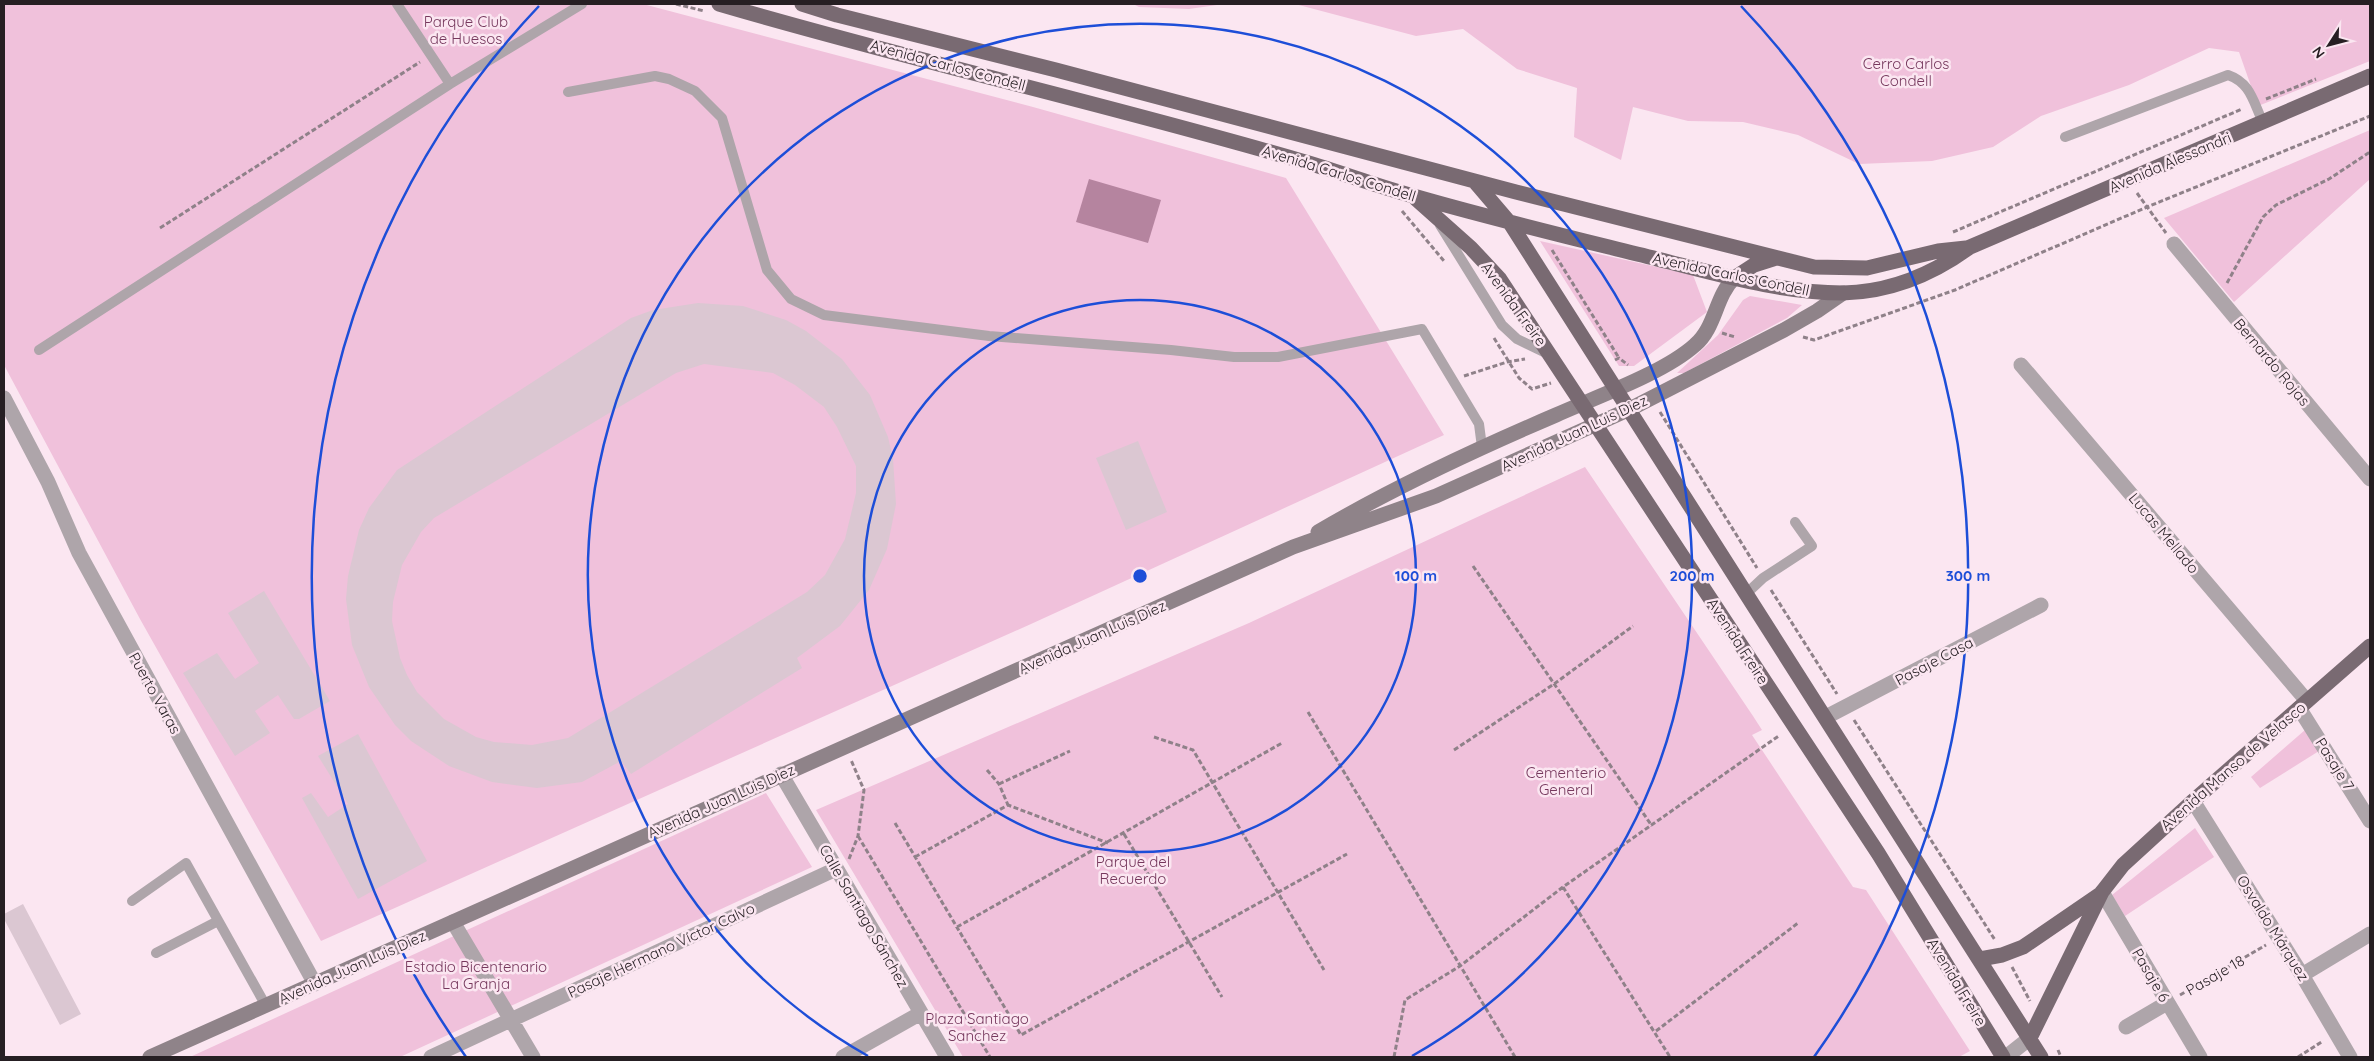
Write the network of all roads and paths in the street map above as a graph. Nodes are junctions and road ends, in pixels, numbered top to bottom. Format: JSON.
{"nodes":[{"id":1,"x":396,"y":4,"type":"edge"},
{"id":2,"x":582,"y":4,"type":"edge"},
{"id":3,"x":802,"y":4,"type":"edge"},
{"id":4,"x":725,"y":5,"type":"edge"},
{"id":5,"x":431,"y":55,"type":"junction"},
{"id":6,"x":2326,"y":75,"type":"dead end"},
{"id":7,"x":2370,"y":76,"type":"edge"},
{"id":8,"x":450,"y":84,"type":"junction"},
{"id":9,"x":568,"y":92,"type":"dead end"},
{"id":10,"x":2254,"y":104,"type":"junction"},
{"id":11,"x":2263,"y":122,"type":"junction"},
{"id":12,"x":2065,"y":137,"type":"dead end"},
{"id":13,"x":2370,"y":152,"type":"edge"},
{"id":14,"x":2128,"y":180,"type":"junction"},
{"id":15,"x":1474,"y":181,"type":"junction"},
{"id":16,"x":1413,"y":196,"type":"junction"},
{"id":17,"x":1433,"y":214,"type":"junction"},
{"id":18,"x":1510,"y":223,"type":"junction"},
{"id":19,"x":160,"y":228,"type":"dead end"},
{"id":20,"x":1540,"y":230,"type":"junction"},
{"id":21,"x":1952,"y":232,"type":"dead end"},
{"id":22,"x":2174,"y":244,"type":"joint"},
{"id":23,"x":1970,"y":247,"type":"junction"},
{"id":24,"x":1777,"y":258,"type":"junction"},
{"id":25,"x":1734,"y":278,"type":"junction"},
{"id":26,"x":1843,"y":293,"type":"junction"},
{"id":27,"x":2220,"y":300,"type":"junction"},
{"id":28,"x":39,"y":350,"type":"dead end"},
{"id":29,"x":1550,"y":355,"type":"junction"},
{"id":30,"x":1619,"y":358,"type":"dead end"},
{"id":31,"x":2021,"y":365,"type":"dead end"},
{"id":32,"x":1453,"y":380,"type":"junction"},
{"id":33,"x":1617,"y":388,"type":"junction"},
{"id":34,"x":4,"y":398,"type":"edge"},
{"id":35,"x":1581,"y":403,"type":"junction"},
{"id":36,"x":1630,"y":408,"type":"junction"},
{"id":37,"x":1595,"y":424,"type":"junction"},
{"id":38,"x":1482,"y":447,"type":"junction"},
{"id":39,"x":2370,"y":479,"type":"edge"},
{"id":40,"x":1795,"y":522,"type":"dead end"},
{"id":41,"x":1293,"y":547,"type":"junction"},
{"id":42,"x":1473,"y":566,"type":"dead end"},
{"id":43,"x":1747,"y":593,"type":"junction"},
{"id":44,"x":2042,"y":605,"type":"dead end"},
{"id":45,"x":1633,"y":626,"type":"dead end"},
{"id":46,"x":2370,"y":646,"type":"edge"},
{"id":47,"x":1554,"y":684,"type":"junction"},
{"id":48,"x":2303,"y":705,"type":"junction"},
{"id":49,"x":1308,"y":712,"type":"dead end"},
{"id":50,"x":1826,"y":717,"type":"junction"},
{"id":51,"x":1793,"y":726,"type":"junction"},
{"id":52,"x":1154,"y":737,"type":"dead end"},
{"id":53,"x":1282,"y":743,"type":"dead end"},
{"id":54,"x":845,"y":746,"type":"junction"},
{"id":55,"x":1454,"y":750,"type":"dead end"},
{"id":56,"x":1070,"y":751,"type":"dead end"},
{"id":57,"x":987,"y":770,"type":"dead end"},
{"id":58,"x":781,"y":774,"type":"junction"},
{"id":59,"x":1213,"y":783,"type":"junction"},
{"id":60,"x":999,"y":784,"type":"junction"},
{"id":61,"x":2193,"y":801,"type":"junction"},
{"id":62,"x":1008,"y":805,"type":"junction"},
{"id":63,"x":2370,"y":821,"type":"edge"},
{"id":64,"x":895,"y":823,"type":"dead end"},
{"id":65,"x":1652,"y":826,"type":"junction"},
{"id":66,"x":1124,"y":834,"type":"junction"},
{"id":67,"x":858,"y":836,"type":"junction"},
{"id":68,"x":1108,"y":843,"type":"junction"},
{"id":69,"x":1347,"y":854,"type":"dead end"},
{"id":70,"x":915,"y":857,"type":"junction"},
{"id":71,"x":836,"y":869,"type":"junction"},
{"id":72,"x":1563,"y":887,"type":"junction"},
{"id":73,"x":1278,"y":892,"type":"junction"},
{"id":74,"x":2102,"y":892,"type":"junction"},
{"id":75,"x":132,"y":901,"type":"dead end"},
{"id":76,"x":218,"y":921,"type":"junction"},
{"id":77,"x":453,"y":922,"type":"junction"},
{"id":78,"x":1798,"y":924,"type":"dead end"},
{"id":79,"x":957,"y":927,"type":"junction"},
{"id":80,"x":2370,"y":934,"type":"edge"},
{"id":81,"x":2278,"y":938,"type":"junction"},
{"id":82,"x":1188,"y":942,"type":"junction"},
{"id":83,"x":156,"y":953,"type":"dead end"},
{"id":84,"x":1980,"y":959,"type":"junction"},
{"id":85,"x":1460,"y":966,"type":"junction"},
{"id":86,"x":1324,"y":970,"type":"dead end"},
{"id":87,"x":2302,"y":975,"type":"junction"},
{"id":88,"x":315,"y":984,"type":"junction"},
{"id":89,"x":1222,"y":997,"type":"dead end"},
{"id":90,"x":2167,"y":1003,"type":"junction"},
{"id":91,"x":266,"y":1006,"type":"junction"},
{"id":92,"x":921,"y":1013,"type":"junction"},
{"id":93,"x":511,"y":1020,"type":"junction"},
{"id":94,"x":2126,"y":1028,"type":"dead end"},
{"id":95,"x":1656,"y":1031,"type":"junction"},
{"id":96,"x":2336,"y":1033,"type":"junction"},
{"id":97,"x":2030,"y":1038,"type":"junction"},
{"id":98,"x":150,"y":1057,"type":"edge"},
{"id":99,"x":431,"y":1057,"type":"edge"},
{"id":100,"x":533,"y":1057,"type":"edge"},
{"id":101,"x":843,"y":1057,"type":"edge"},
{"id":102,"x":947,"y":1057,"type":"edge"},
{"id":103,"x":990,"y":1057,"type":"edge"},
{"id":104,"x":1394,"y":1057,"type":"edge"},
{"id":105,"x":1515,"y":1057,"type":"edge"},
{"id":106,"x":1670,"y":1057,"type":"edge"},
{"id":107,"x":2004,"y":1057,"type":"edge"},
{"id":108,"x":2041,"y":1057,"type":"edge"},
{"id":109,"x":2200,"y":1057,"type":"edge"},
{"id":110,"x":2298,"y":1057,"type":"edge"},
{"id":111,"x":2350,"y":1057,"type":"edge"}],
"edges":[{"from":1,"to":5,"type":"lane"},
{"from":2,"to":8,"type":"lane"},
{"from":3,"to":15,"type":"main road","name":"Avenida Carlos Condell"},
{"from":4,"to":16,"type":"main road","name":"Avenida Carlos Condell"},
{"from":5,"to":8,"type":"lane"},
{"from":5,"to":19,"type":"path"},
{"from":6,"to":10,"type":"path"},
{"from":7,"to":11,"type":"main road","name":"Avenida Alessandri"},
{"from":8,"to":28,"type":"lane"},
{"from":9,"to":32,"type":"lane"},
{"from":10,"to":11,"type":"lane"},
{"from":10,"to":12,"type":"lane"},
{"from":10,"to":21,"type":"path"},
{"from":11,"to":14,"type":"main road","name":"Avenida Alessandri"},
{"from":13,"to":27,"type":"path"},
{"from":14,"to":22,"type":"path"},
{"from":14,"to":23,"type":"main road","name":"Avenida Alessandri"},
{"from":15,"to":18,"type":"main road","name":"Avenida Freire"},
{"from":15,"to":24,"type":"main road","name":"Avenida Carlos Condell"},
{"from":16,"to":17,"type":"main road","name":"Avenida Freire"},
{"from":16,"to":18,"type":"main road","name":"Avenida Carlos Condell"},
{"from":17,"to":29,"type":"main road","name":"Avenida Freire"},
{"from":17,"to":29,"type":"lane"},
{"from":18,"to":20,"type":"main road","name":"Avenida Carlos Condell"},
{"from":18,"to":33,"type":"main road","name":"Avenida Freire"},
{"from":20,"to":25,"type":"main road","name":"Avenida Carlos Condell"},
{"from":20,"to":30,"type":"path"},
{"from":22,"to":27,"type":"street","name":"Bernardo Rojas"},
{"from":23,"to":24,"type":"main road","name":"Avenida Carlos Condell"},
{"from":23,"to":26,"type":"main road","name":"Avenida Carlos Condell"},
{"from":24,"to":25,"type":"main road"},
{"from":25,"to":26,"type":"main road","name":"Avenida Carlos Condell"},
{"from":25,"to":33,"type":"main road","name":"Avenida Juan Luis Diez"},
{"from":26,"to":36,"type":"main road","name":"Avenida Juan Luis Diez"},
{"from":27,"to":39,"type":"street","name":"Bernardo Rojas"},
{"from":29,"to":32,"type":"path"},
{"from":29,"to":35,"type":"main road","name":"Avenida Freire"},
{"from":31,"to":48,"type":"street","name":"Lucas Mellado"},
{"from":32,"to":38,"type":"lane"},
{"from":33,"to":35,"type":"main road","name":"Avenida Juan Luis Diez"},
{"from":33,"to":36,"type":"main road","name":"Avenida Freire"},
{"from":34,"to":88,"type":"street","name":"Puerto Varas"},
{"from":35,"to":37,"type":"main road","name":"Avenida Freire"},
{"from":35,"to":38,"type":"main road","name":"Avenida Juan Luis Diez"},
{"from":36,"to":37,"type":"main road","name":"Avenida Juan Luis Diez"},
{"from":36,"to":43,"type":"main road","name":"Avenida Freire"},
{"from":37,"to":41,"type":"main road","name":"Avenida Juan Luis Diez"},
{"from":37,"to":51,"type":"main road","name":"Avenida Freire"},
{"from":38,"to":41,"type":"main road","name":"Avenida Juan Luis Diez"},
{"from":40,"to":43,"type":"lane"},
{"from":41,"to":54,"type":"main road","name":"Avenida Juan Luis Diez"},
{"from":42,"to":47,"type":"path"},
{"from":43,"to":50,"type":"main road","name":"Avenida Freire"},
{"from":44,"to":50,"type":"street","name":"Pasaje Casa"},
{"from":45,"to":47,"type":"path"},
{"from":46,"to":48,"type":"main road","name":"Avenida Manso de Velasco"},
{"from":47,"to":55,"type":"path"},
{"from":47,"to":65,"type":"path"},
{"from":48,"to":61,"type":"main road","name":"Avenida Manso de Velasco"},
{"from":48,"to":63,"type":"street","name":"Pasaje 7"},
{"from":49,"to":85,"type":"path"},
{"from":50,"to":84,"type":"main road","name":"Avenida Freire"},
{"from":51,"to":65,"type":"path"},
{"from":51,"to":107,"type":"main road","name":"Avenida Freire"},
{"from":52,"to":59,"type":"path"},
{"from":53,"to":59,"type":"path"},
{"from":54,"to":58,"type":"main road","name":"Avenida Juan Luis Diez"},
{"from":54,"to":67,"type":"path"},
{"from":56,"to":60,"type":"path"},
{"from":57,"to":60,"type":"path"},
{"from":58,"to":71,"type":"street","name":"Calle Santiago Sánchez"},
{"from":58,"to":77,"type":"main road","name":"Avenida Juan Luis Diez"},
{"from":59,"to":66,"type":"path"},
{"from":59,"to":73,"type":"path"},
{"from":60,"to":62,"type":"path"},
{"from":61,"to":74,"type":"main road","name":"Avenida Manso de Velasco"},
{"from":61,"to":81,"type":"street","name":"Osvaldo Márquez"},
{"from":62,"to":68,"type":"path"},
{"from":62,"to":70,"type":"path"},
{"from":64,"to":70,"type":"path"},
{"from":65,"to":72,"type":"path"},
{"from":66,"to":68,"type":"path"},
{"from":66,"to":82,"type":"path"},
{"from":67,"to":71,"type":"path"},
{"from":67,"to":103,"type":"path"},
{"from":68,"to":79,"type":"path"},
{"from":69,"to":73,"type":"path"},
{"from":70,"to":79,"type":"path"},
{"from":71,"to":92,"type":"street","name":"Calle Santiago Sánchez"},
{"from":71,"to":93,"type":"street","name":"Pasaje Hermano Víctor Calvo"},
{"from":72,"to":85,"type":"path"},
{"from":72,"to":95,"type":"path"},
{"from":73,"to":82,"type":"path"},
{"from":73,"to":86,"type":"path"},
{"from":74,"to":84,"type":"main road","name":"Avenida Manso de Velasco"},
{"from":74,"to":90,"type":"street","name":"Pasaje 6"},
{"from":74,"to":97,"type":"main road","name":"Avenida Manso de Velasco"},
{"from":75,"to":76,"type":"lane"},
{"from":76,"to":83,"type":"lane"},
{"from":76,"to":91,"type":"lane"},
{"from":77,"to":88,"type":"main road","name":"Avenida Juan Luis Diez"},
{"from":77,"to":93,"type":"street"},
{"from":78,"to":95,"type":"path"},
{"from":79,"to":82,"type":"path"},
{"from":80,"to":87,"type":"street"},
{"from":81,"to":87,"type":"street","name":"Osvaldo Márquez"},
{"from":81,"to":90,"type":"path","name":"Pasaje 18"},
{"from":82,"to":89,"type":"path"},
{"from":84,"to":97,"type":"main road","name":"Avenida Freire"},
{"from":85,"to":104,"type":"path"},
{"from":85,"to":105,"type":"path"},
{"from":87,"to":96,"type":"street","name":"Osvaldo Márquez"},
{"from":88,"to":91,"type":"main road","name":"Avenida Juan Luis Diez"},
{"from":90,"to":94,"type":"street"},
{"from":90,"to":109,"type":"street","name":"Pasaje 6"},
{"from":91,"to":98,"type":"main road","name":"Avenida Juan Luis Diez"},
{"from":92,"to":101,"type":"street"},
{"from":92,"to":102,"type":"street","name":"Calle Santiago Sánchez"},
{"from":93,"to":99,"type":"street","name":"Pasaje Hermano Víctor Calvo"},
{"from":93,"to":100,"type":"street"},
{"from":95,"to":106,"type":"path"},
{"from":96,"to":110,"type":"path"},
{"from":96,"to":111,"type":"street","name":"Osvaldo Márquez"},
{"from":97,"to":107,"type":"street","name":"Avenida Manso de Velasco"},
{"from":97,"to":108,"type":"main road","name":"Avenida Freire"}]}
